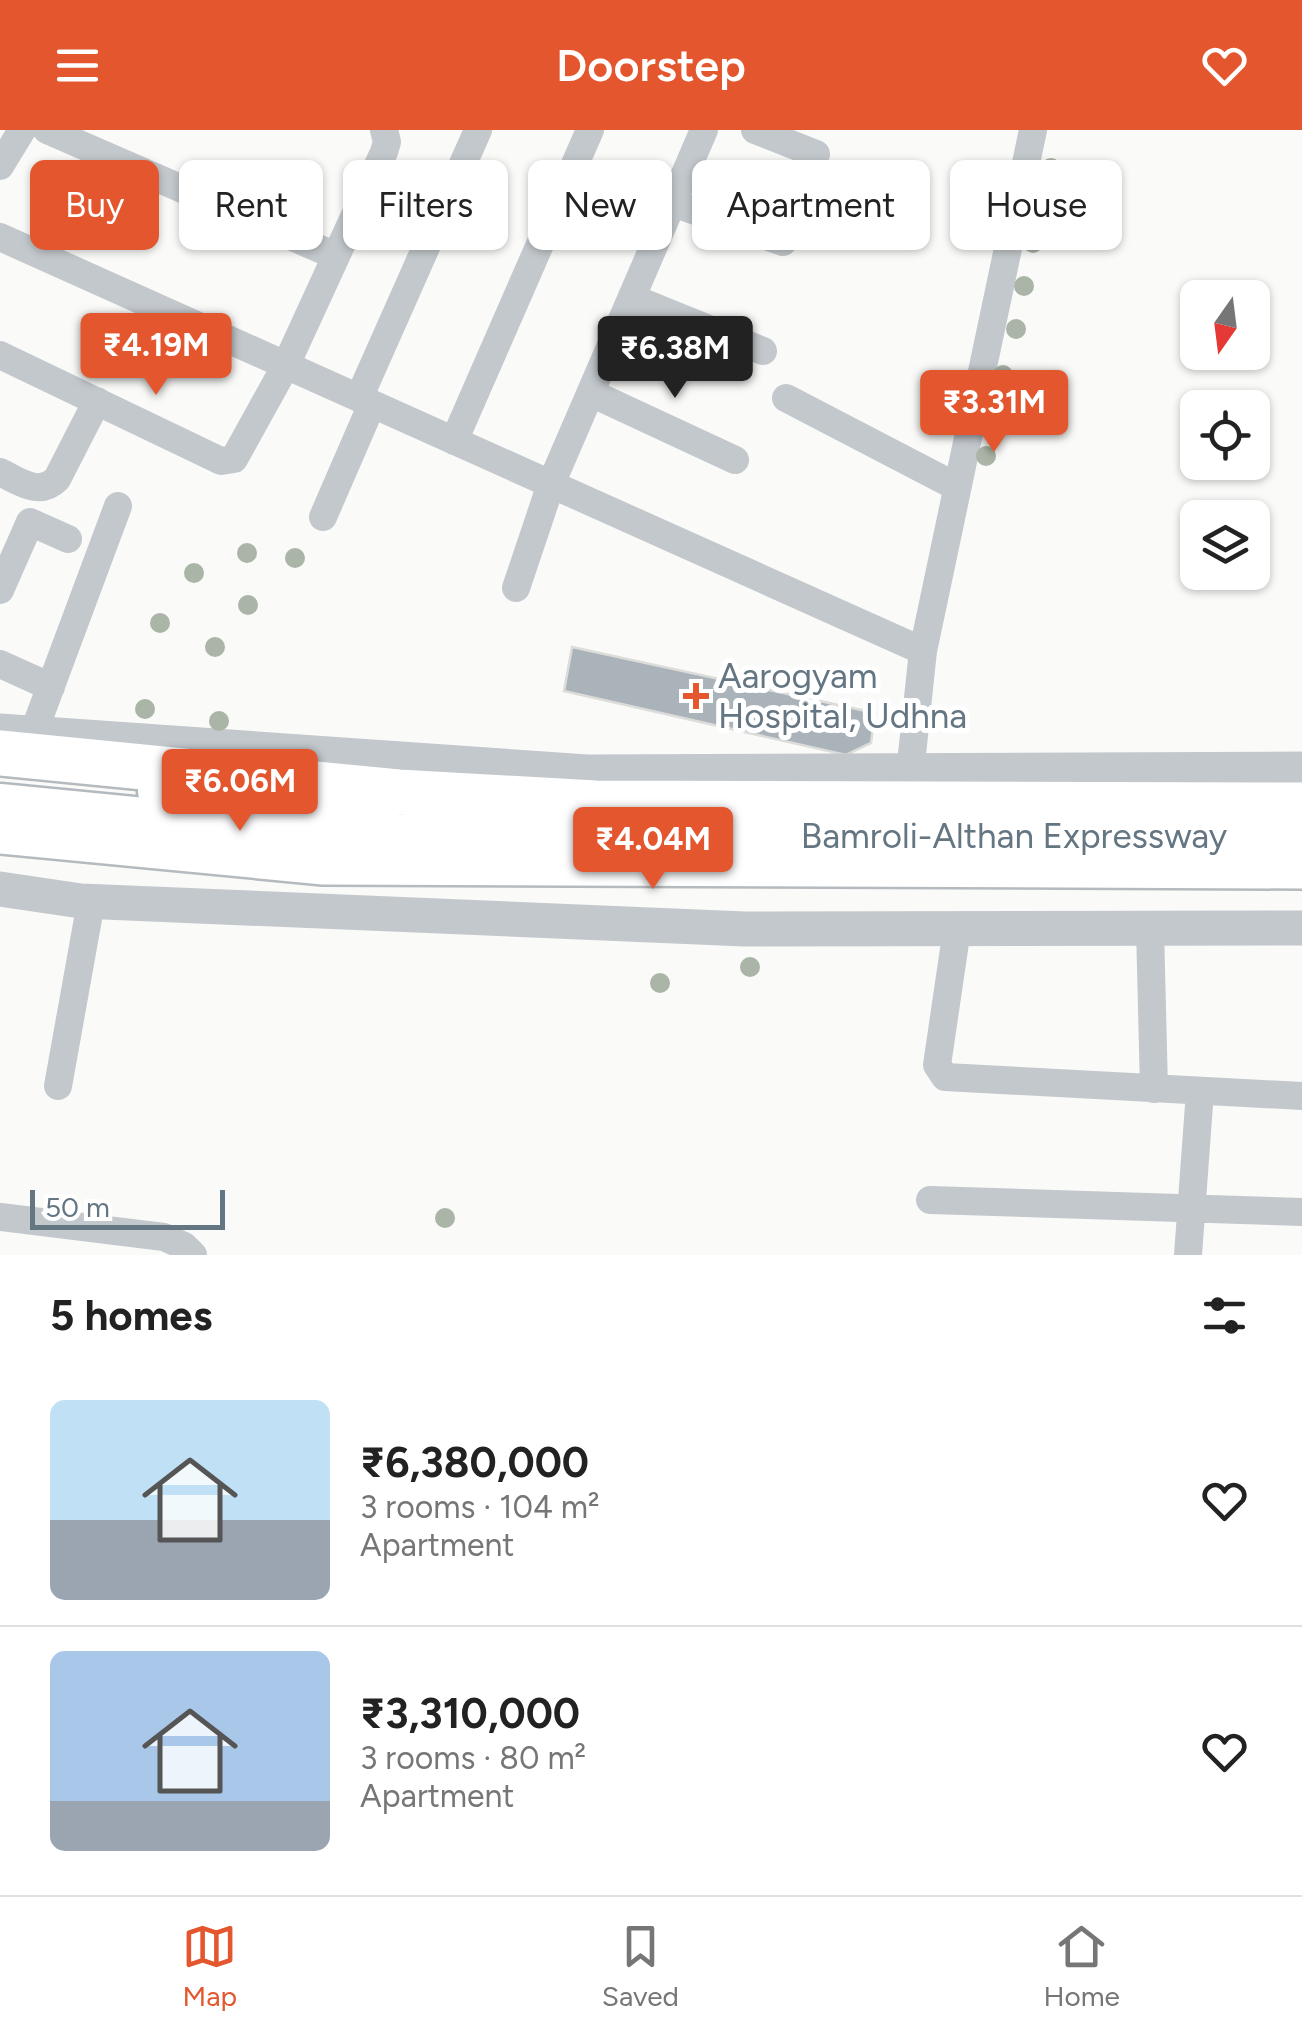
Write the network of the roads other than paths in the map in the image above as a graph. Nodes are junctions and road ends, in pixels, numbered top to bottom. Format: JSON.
{"nodes":[{"id":1,"x":22,"y":130,"type":"edge"},
{"id":2,"x":48,"y":130,"type":"edge"},
{"id":3,"x":384,"y":130,"type":"edge"},
{"id":4,"x":478,"y":130,"type":"edge"},
{"id":5,"x":590,"y":130,"type":"edge"},
{"id":6,"x":704,"y":130,"type":"edge"},
{"id":7,"x":755,"y":130,"type":"edge"},
{"id":8,"x":1033,"y":130,"type":"edge"},
{"id":9,"x":816,"y":154,"type":"dead end"},
{"id":10,"x":0,"y":166,"type":"edge"},
{"id":11,"x":672,"y":203,"type":"joint"},
{"id":12,"x":692,"y":210,"type":"edge"},
{"id":13,"x":0,"y":236,"type":"edge"},
{"id":14,"x":652,"y":250,"type":"edge"},
{"id":15,"x":336,"y":256,"type":"junction"},
{"id":16,"x":632,"y":298,"type":"junction"},
{"id":17,"x":763,"y":351,"type":"dead end"},
{"id":18,"x":0,"y":355,"type":"edge"},
{"id":19,"x":286,"y":365,"type":"junction"},
{"id":20,"x":591,"y":393,"type":"junction"},
{"id":21,"x":786,"y":398,"type":"dead end"},
{"id":22,"x":97,"y":401,"type":"junction"},
{"id":23,"x":365,"y":401,"type":"junction"},
{"id":24,"x":454,"y":440,"type":"junction"},
{"id":25,"x":735,"y":460,"type":"dead end"},
{"id":26,"x":0,"y":472,"type":"edge"},
{"id":27,"x":551,"y":484,"type":"junction"},
{"id":28,"x":958,"y":487,"type":"junction"},
{"id":29,"x":118,"y":506,"type":"dead end"},
{"id":30,"x":322,"y":517,"type":"dead end"},
{"id":31,"x":68,"y":539,"type":"dead end"},
{"id":32,"x":516,"y":588,"type":"dead end"},
{"id":33,"x":0,"y":590,"type":"edge"},
{"id":34,"x":923,"y":651,"type":"junction"},
{"id":35,"x":0,"y":664,"type":"edge"},
{"id":36,"x":51,"y":687,"type":"junction"},
{"id":37,"x":11,"y":739,"type":"edge"},
{"id":38,"x":1302,"y":768,"type":"edge"},
{"id":39,"x":910,"y":773,"type":"junction"},
{"id":40,"x":0,"y":776,"type":"edge"},
{"id":41,"x":0,"y":804,"type":"edge"},
{"id":42,"x":1302,"y":805,"type":"edge"},
{"id":43,"x":0,"y":831,"type":"edge"},
{"id":44,"x":486,"y":832,"type":"junction"},
{"id":45,"x":1302,"y":836,"type":"edge"},
{"id":46,"x":1302,"y":866,"type":"edge"},
{"id":47,"x":0,"y":889,"type":"edge"},
{"id":48,"x":91,"y":902,"type":"junction"},
{"id":49,"x":1150,"y":928,"type":"junction"},
{"id":50,"x":1302,"y":928,"type":"edge"},
{"id":51,"x":957,"y":929,"type":"junction"},
{"id":52,"x":58,"y":1086,"type":"dead end"},
{"id":53,"x":1154,"y":1089,"type":"junction"},
{"id":54,"x":1200,"y":1091,"type":"junction"},
{"id":55,"x":1302,"y":1096,"type":"edge"},
{"id":56,"x":930,"y":1200,"type":"dead end"},
{"id":57,"x":1191,"y":1207,"type":"junction"},
{"id":58,"x":1302,"y":1212,"type":"edge"},
{"id":59,"x":0,"y":1217,"type":"edge"},
{"id":60,"x":92,"y":1242,"type":"edge"},
{"id":61,"x":192,"y":1255,"type":"edge"},
{"id":62,"x":1188,"y":1255,"type":"edge"}],
"edges":[{"from":1,"to":10,"type":"street"},
{"from":2,"to":15,"type":"street"},
{"from":3,"to":15,"type":"street"},
{"from":4,"to":23,"type":"street"},
{"from":5,"to":24,"type":"street"},
{"from":6,"to":11,"type":"street"},
{"from":7,"to":9,"type":"street"},
{"from":8,"to":28,"type":"street"},
{"from":11,"to":12,"type":"street"},
{"from":13,"to":19,"type":"street"},
{"from":14,"to":16,"type":"street"},
{"from":15,"to":19,"type":"street"},
{"from":16,"to":17,"type":"street"},
{"from":16,"to":20,"type":"street"},
{"from":18,"to":22,"type":"street"},
{"from":19,"to":22,"type":"street"},
{"from":19,"to":23,"type":"street"},
{"from":20,"to":25,"type":"street"},
{"from":20,"to":27,"type":"street"},
{"from":21,"to":28,"type":"street"},
{"from":22,"to":26,"type":"street"},
{"from":23,"to":24,"type":"street"},
{"from":23,"to":30,"type":"street"},
{"from":24,"to":27,"type":"street"},
{"from":27,"to":32,"type":"street"},
{"from":27,"to":34,"type":"street"},
{"from":28,"to":34,"type":"street"},
{"from":29,"to":36,"type":"street"},
{"from":31,"to":33,"type":"street"},
{"from":34,"to":39,"type":"street"},
{"from":35,"to":36,"type":"street"},
{"from":36,"to":37,"type":"street"},
{"from":37,"to":39,"type":"street"},
{"from":37,"to":42,"type":"main road"},
{"from":38,"to":39,"type":"street"},
{"from":40,"to":44,"type":"main road"},
{"from":41,"to":44,"type":"main road"},
{"from":43,"to":46,"type":"main road"},
{"from":44,"to":45,"type":"main road","name":"Bamroli-Althan Expressway"},
{"from":47,"to":48,"type":"street"},
{"from":48,"to":51,"type":"street"},
{"from":48,"to":52,"type":"street"},
{"from":49,"to":50,"type":"street"},
{"from":49,"to":51,"type":"street"},
{"from":49,"to":53,"type":"street"},
{"from":51,"to":53,"type":"street"},
{"from":53,"to":54,"type":"street"},
{"from":54,"to":55,"type":"street"},
{"from":54,"to":57,"type":"street"},
{"from":56,"to":57,"type":"street"},
{"from":57,"to":58,"type":"street"},
{"from":57,"to":62,"type":"street"},
{"from":59,"to":60,"type":"street"},
{"from":60,"to":61,"type":"street"}]}
